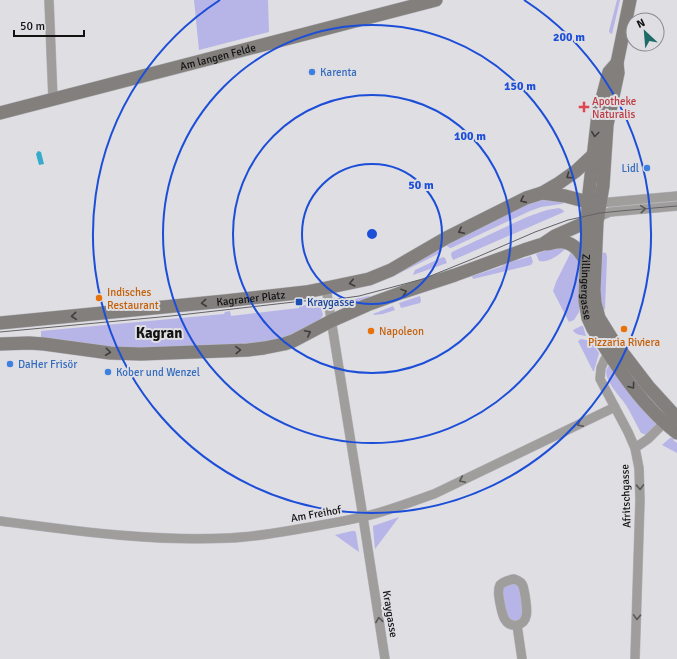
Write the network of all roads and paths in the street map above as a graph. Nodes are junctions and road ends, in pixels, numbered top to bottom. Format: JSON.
{"nodes":[{"id":1,"x":49,"y":0,"type":"edge"},
{"id":2,"x":436,"y":0,"type":"edge"},
{"id":3,"x":630,"y":0,"type":"edge"},
{"id":4,"x":617,"y":63,"type":"junction"},
{"id":5,"x":53,"y":100,"type":"junction"},
{"id":6,"x":0,"y":113,"type":"edge"},
{"id":7,"x":593,"y":155,"type":"junction"},
{"id":8,"x":542,"y":193,"type":"junction"},
{"id":9,"x":677,"y":196,"type":"edge"},
{"id":10,"x":677,"y":206,"type":"edge"},
{"id":11,"x":593,"y":211,"type":"junction"},
{"id":12,"x":543,"y":244,"type":"junction"},
{"id":13,"x":586,"y":264,"type":"junction"},
{"id":14,"x":326,"y":288,"type":"junction"},
{"id":15,"x":331,"y":321,"type":"junction"},
{"id":16,"x":0,"y":323,"type":"edge"},
{"id":17,"x":0,"y":344,"type":"edge"},
{"id":18,"x":614,"y":351,"type":"junction"},
{"id":19,"x":615,"y":407,"type":"junction"},
{"id":20,"x":672,"y":419,"type":"edge"},
{"id":21,"x":677,"y":433,"type":"edge"},
{"id":22,"x":634,"y":448,"type":"junction"},
{"id":23,"x":363,"y":517,"type":"junction"},
{"id":24,"x":0,"y":521,"type":"edge"},
{"id":25,"x":517,"y":625,"type":"junction"},
{"id":26,"x":385,"y":659,"type":"edge"},
{"id":27,"x":522,"y":659,"type":"edge"},
{"id":28,"x":635,"y":659,"type":"edge"}],
"edges":[{"from":1,"to":5,"type":"street"},
{"from":2,"to":5,"type":"main road","name":"Am langen Felde"},
{"from":3,"to":4,"type":"main road"},
{"from":4,"to":7,"type":"main road","one_way":true},
{"from":4,"to":11,"type":"main road"},
{"from":5,"to":6,"type":"main road","name":"Am langen Felde"},
{"from":7,"to":8,"type":"main road","one_way":true},
{"from":7,"to":11,"type":"main road"},
{"from":8,"to":11,"type":"main road","name":"Kagraner Platz"},
{"from":8,"to":14,"type":"main road","name":"Kagraner Platz","one_way":true},
{"from":9,"to":11,"type":"street"},
{"from":11,"to":10,"type":"street","one_way":true},
{"from":11,"to":12,"type":"main road"},
{"from":11,"to":13,"type":"main road","name":"Zillingergasse"},
{"from":11,"to":18,"type":"main road","name":"Zillingergasse"},
{"from":12,"to":13,"type":"main road"},
{"from":15,"to":12,"type":"main road","one_way":true},
{"from":13,"to":18,"type":"main road","name":"Zillingergasse"},
{"from":14,"to":15,"type":"street","name":"Kraygasse"},
{"from":14,"to":16,"type":"main road","name":"Kagraner Platz","one_way":true},
{"from":17,"to":15,"type":"main road","one_way":true},
{"from":15,"to":23,"type":"street","name":"Kraygasse"},
{"from":18,"to":19,"type":"street","name":"Afritschgasse"},
{"from":18,"to":20,"type":"main road"},
{"from":19,"to":22,"type":"street","name":"Afritschgasse"},
{"from":19,"to":23,"type":"street","name":"Am Freihof","one_way":true},
{"from":20,"to":21,"type":"main road"},
{"from":20,"to":22,"type":"street"},
{"from":22,"to":28,"type":"street","name":"Afritschgasse","one_way":true},
{"from":23,"to":24,"type":"street","name":"Am Freihof"},
{"from":26,"to":23,"type":"street","name":"Kraygasse","one_way":true},
{"from":25,"to":25,"type":"street"},
{"from":25,"to":27,"type":"street"}]}
